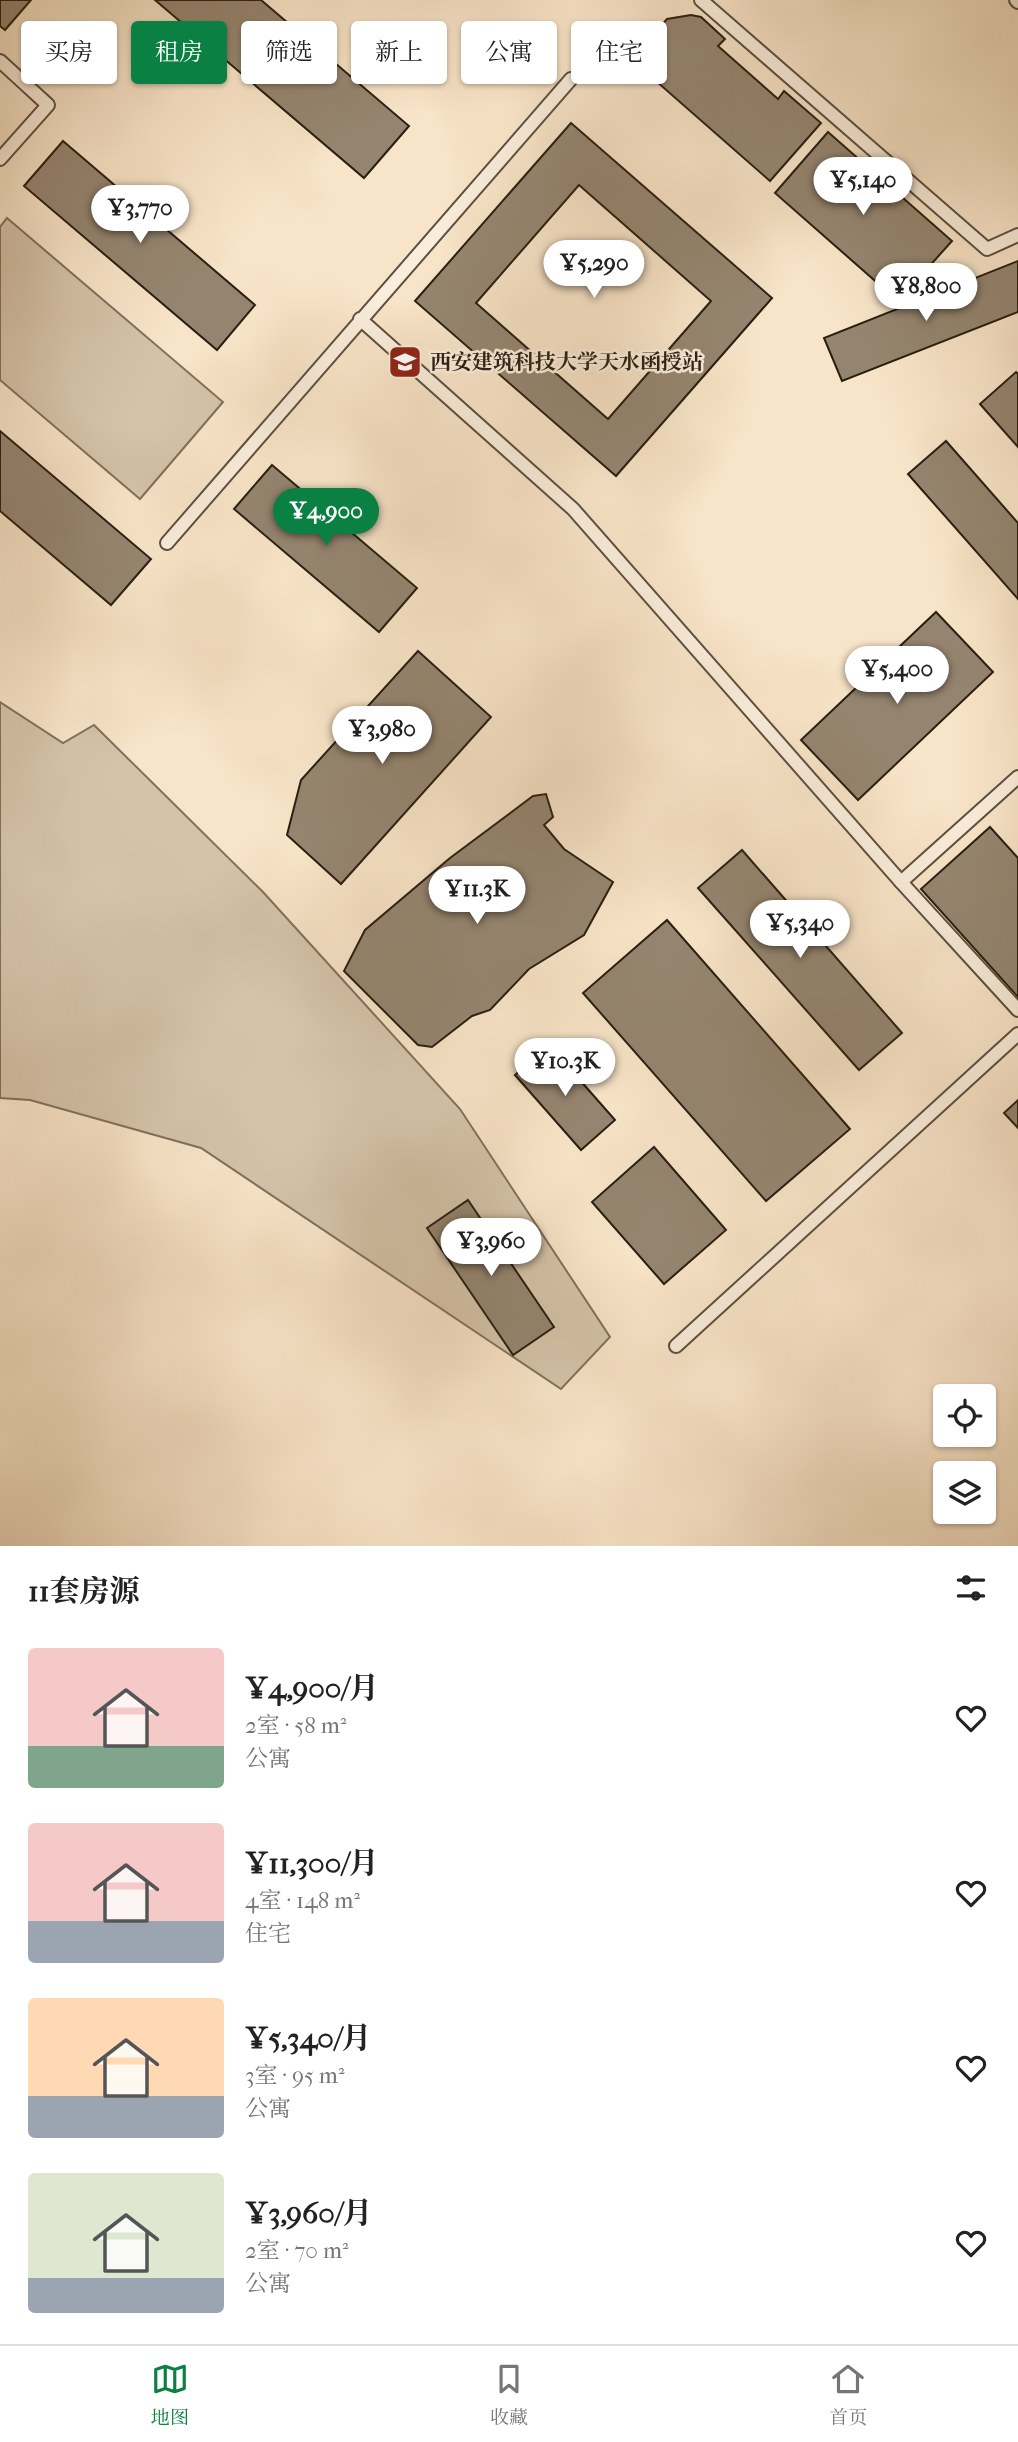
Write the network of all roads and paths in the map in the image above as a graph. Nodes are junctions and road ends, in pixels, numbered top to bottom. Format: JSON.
{"nodes":[{"id":1,"x":701,"y":0,"type":"edge"},
{"id":2,"x":0,"y":61,"type":"edge"},
{"id":3,"x":570,"y":79,"type":"dead end"},
{"id":4,"x":0,"y":159,"type":"edge"},
{"id":5,"x":1018,"y":235,"type":"edge"},
{"id":6,"x":359,"y":319,"type":"junction"},
{"id":7,"x":167,"y":543,"type":"dead end"},
{"id":8,"x":1018,"y":777,"type":"edge"},
{"id":9,"x":901,"y":882,"type":"junction"},
{"id":10,"x":1018,"y":1010,"type":"edge"},
{"id":11,"x":1018,"y":1034,"type":"edge"},
{"id":12,"x":676,"y":1346,"type":"dead end"}],
"edges":[{"from":1,"to":5,"type":"lane"},
{"from":2,"to":4,"type":"lane"},
{"from":3,"to":6,"type":"lane"},
{"from":6,"to":7,"type":"lane"},
{"from":6,"to":9,"type":"lane"},
{"from":8,"to":9,"type":"lane"},
{"from":9,"to":10,"type":"lane"},
{"from":11,"to":12,"type":"lane"}]}
